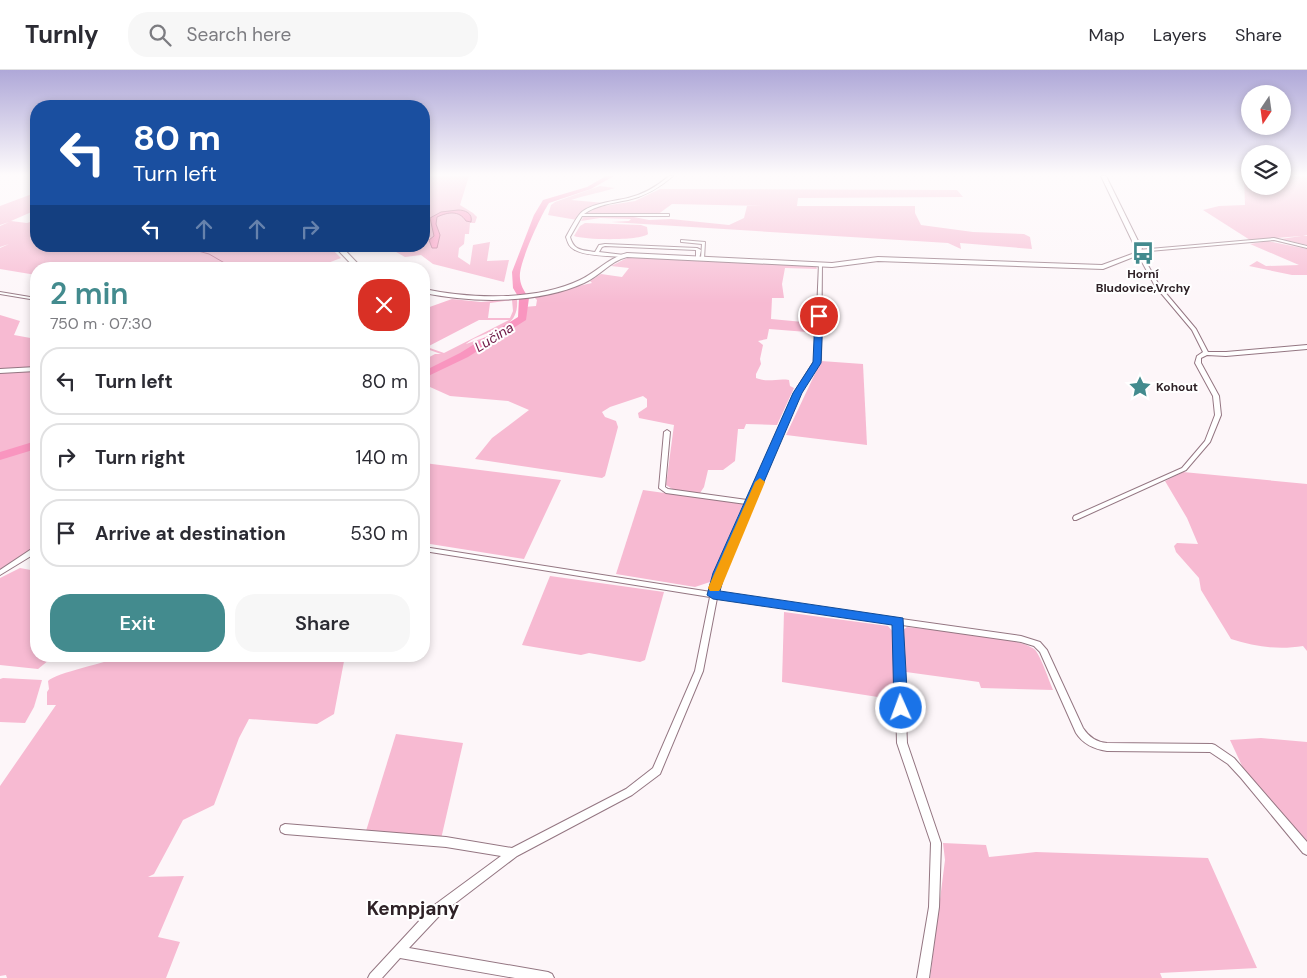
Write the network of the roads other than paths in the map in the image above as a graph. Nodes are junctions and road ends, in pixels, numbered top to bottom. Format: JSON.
{"nodes":[{"id":1,"x":579,"y":218,"type":"edge"},
{"id":2,"x":1122,"y":218,"type":"edge"},
{"id":3,"x":682,"y":241,"type":"dead end"},
{"id":4,"x":1307,"y":247,"type":"edge"},
{"id":5,"x":343,"y":252,"type":"edge"},
{"id":6,"x":1137,"y":252,"type":"junction"},
{"id":7,"x":596,"y":253,"type":"junction"},
{"id":8,"x":623,"y":256,"type":"junction"},
{"id":9,"x":701,"y":258,"type":"junction"},
{"id":10,"x":353,"y":262,"type":"edge"},
{"id":11,"x":820,"y":264,"type":"junction"},
{"id":12,"x":430,"y":292,"type":"edge"},
{"id":13,"x":0,"y":293,"type":"edge"},
{"id":14,"x":30,"y":297,"type":"edge"},
{"id":15,"x":1307,"y":347,"type":"edge"},
{"id":16,"x":1206,"y":352,"type":"junction"},
{"id":17,"x":30,"y":369,"type":"edge"},
{"id":18,"x":0,"y":370,"type":"edge"},
{"id":19,"x":667,"y":432,"type":"dead end"},
{"id":20,"x":752,"y":503,"type":"junction"},
{"id":21,"x":1076,"y":518,"type":"dead end"},
{"id":22,"x":430,"y":550,"type":"edge"},
{"id":23,"x":30,"y":554,"type":"edge"},
{"id":24,"x":0,"y":573,"type":"edge"},
{"id":25,"x":713,"y":595,"type":"junction"},
{"id":26,"x":898,"y":622,"type":"junction"},
{"id":27,"x":285,"y":829,"type":"dead end"},
{"id":28,"x":1307,"y":850,"type":"edge"},
{"id":29,"x":514,"y":853,"type":"junction"},
{"id":30,"x":398,"y":952,"type":"junction"},
{"id":31,"x":374,"y":978,"type":"edge"},
{"id":32,"x":548,"y":978,"type":"edge"},
{"id":33,"x":923,"y":978,"type":"edge"}],
"edges":[{"from":1,"to":7,"type":"street"},
{"from":2,"to":6,"type":"street"},
{"from":3,"to":9,"type":"street"},
{"from":4,"to":6,"type":"street"},
{"from":5,"to":10,"type":"street"},
{"from":6,"to":11,"type":"street"},
{"from":6,"to":16,"type":"street"},
{"from":7,"to":8,"type":"street"},
{"from":7,"to":9,"type":"street"},
{"from":8,"to":9,"type":"street"},
{"from":8,"to":12,"type":"street"},
{"from":9,"to":11,"type":"street"},
{"from":11,"to":20,"type":"street"},
{"from":13,"to":14,"type":"street"},
{"from":15,"to":16,"type":"street"},
{"from":16,"to":21,"type":"street"},
{"from":17,"to":18,"type":"street"},
{"from":19,"to":20,"type":"street"},
{"from":20,"to":25,"type":"street"},
{"from":22,"to":25,"type":"street"},
{"from":23,"to":24,"type":"street"},
{"from":25,"to":26,"type":"street"},
{"from":25,"to":29,"type":"street"},
{"from":26,"to":28,"type":"street"},
{"from":26,"to":33,"type":"street"},
{"from":27,"to":29,"type":"street"},
{"from":29,"to":30,"type":"street"},
{"from":30,"to":31,"type":"street"},
{"from":30,"to":32,"type":"street"}]}
